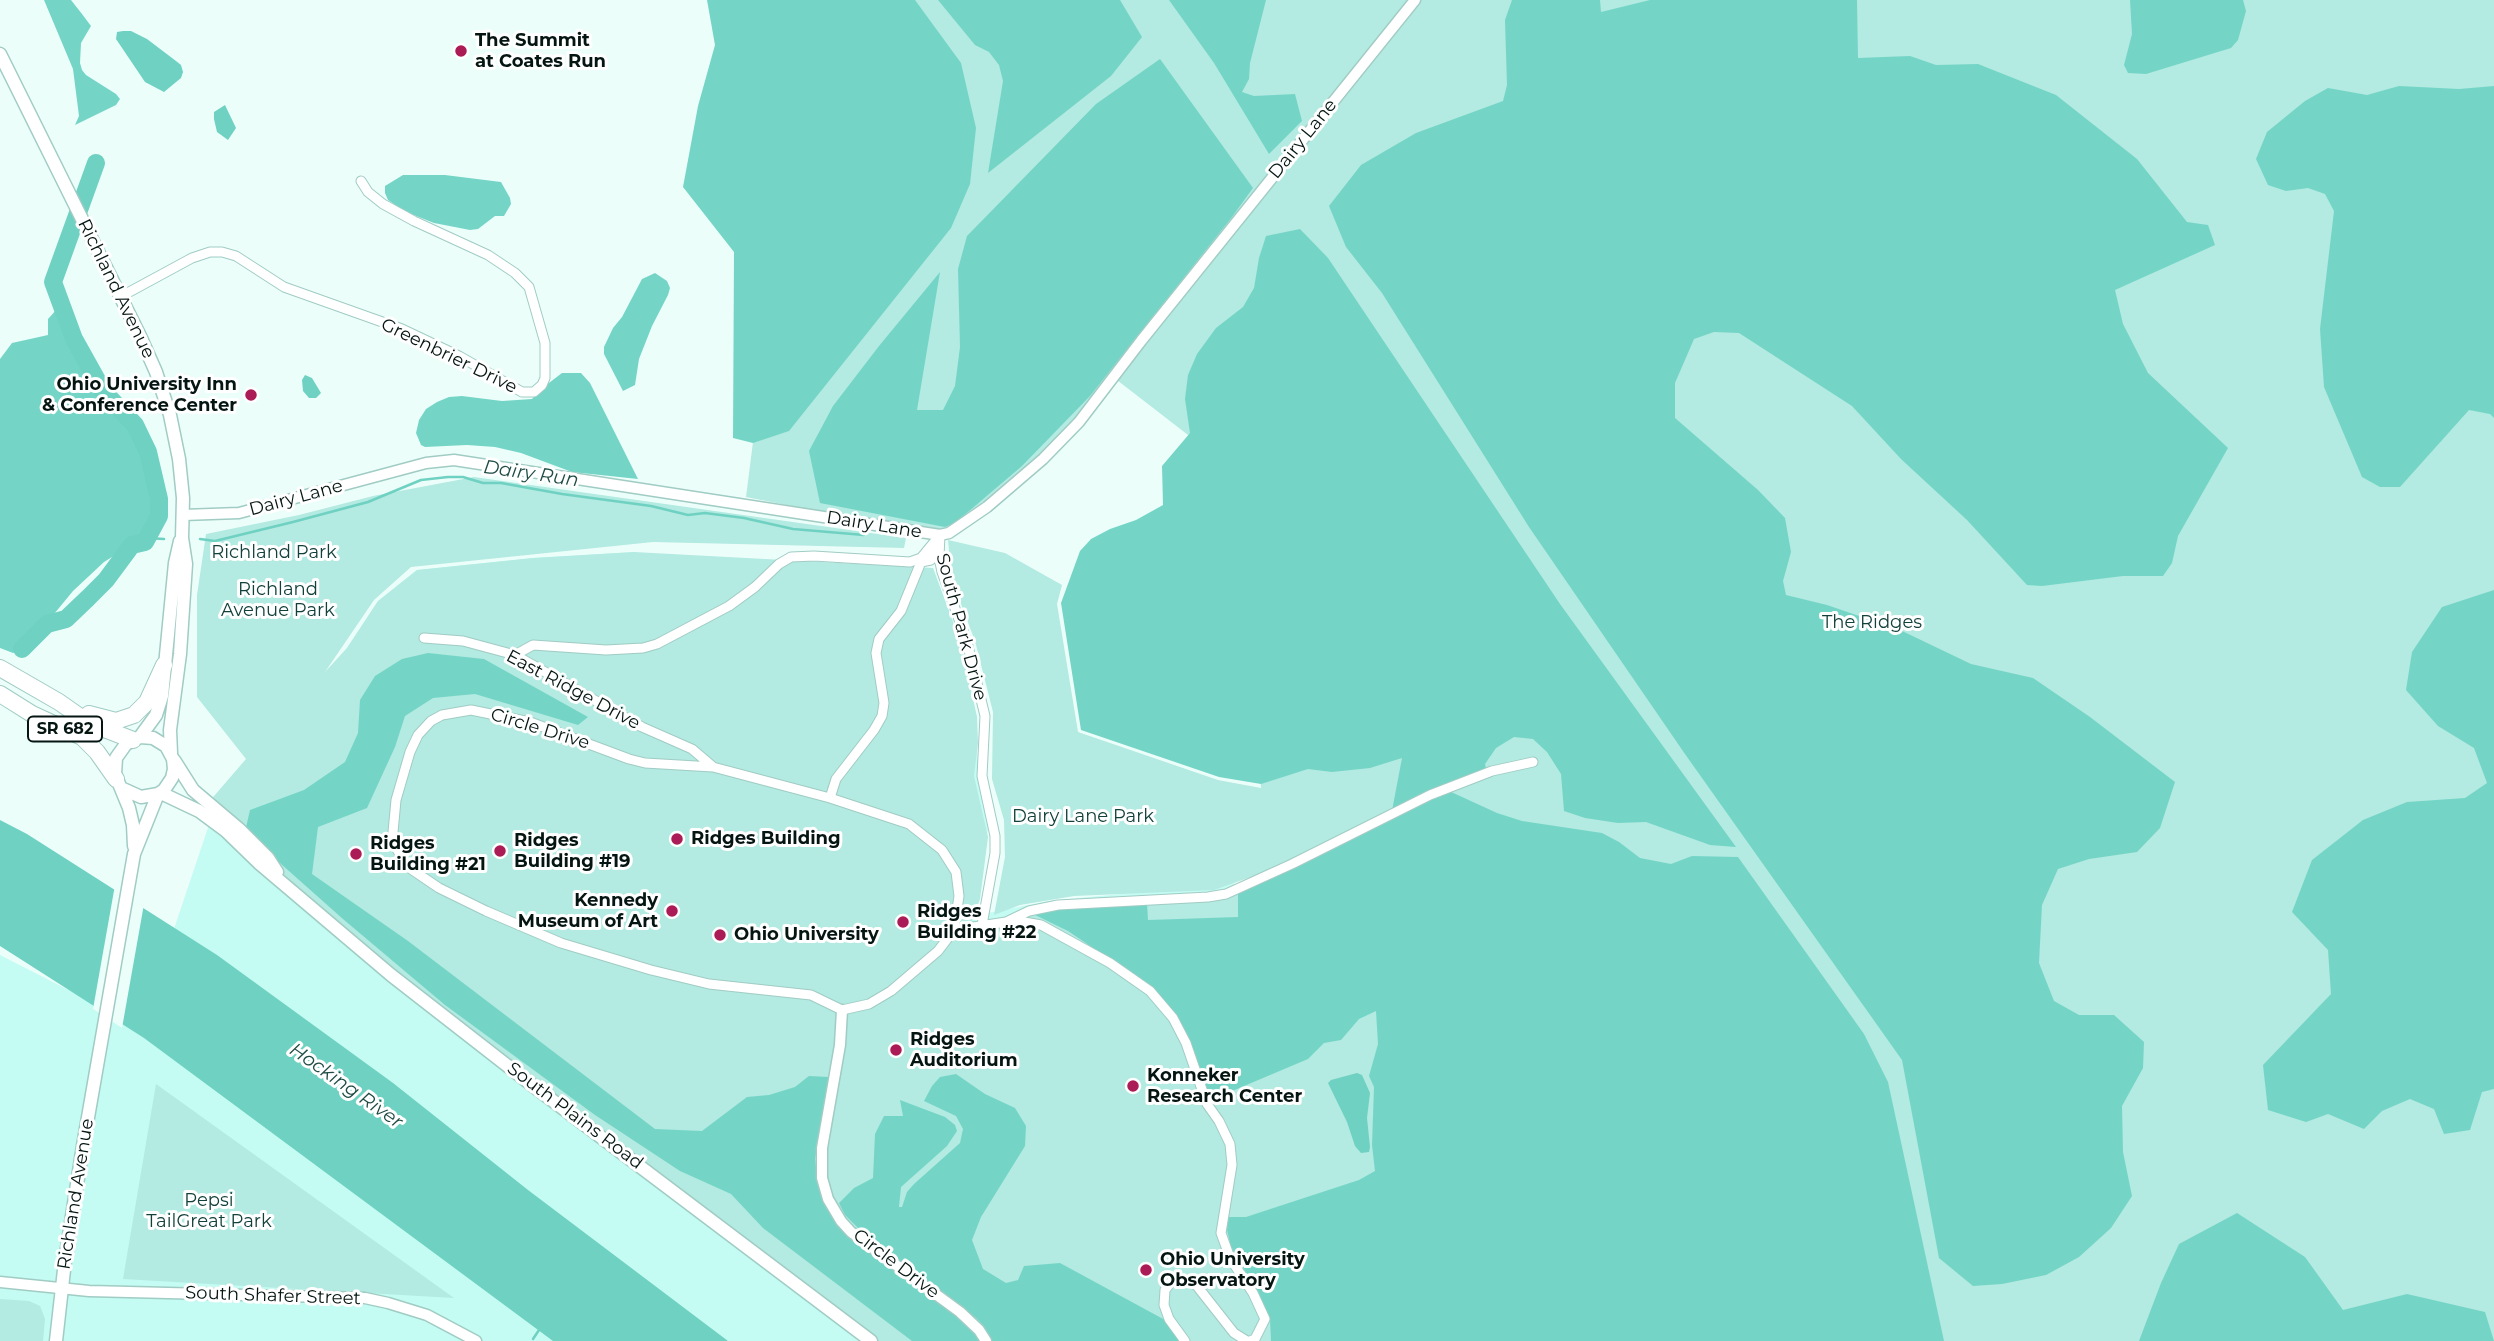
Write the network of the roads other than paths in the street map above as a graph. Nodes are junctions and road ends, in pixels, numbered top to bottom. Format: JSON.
{"nodes":[{"id":1,"x":1415,"y":0,"type":"edge"},
{"id":2,"x":0,"y":54,"type":"edge"},
{"id":3,"x":361,"y":181,"type":"dead end"},
{"id":4,"x":120,"y":297,"type":"junction"},
{"id":5,"x":183,"y":515,"type":"junction"},
{"id":6,"x":940,"y":535,"type":"junction"},
{"id":7,"x":182,"y":538,"type":"junction"},
{"id":8,"x":424,"y":638,"type":"dead end"},
{"id":9,"x":515,"y":654,"type":"junction"},
{"id":10,"x":164,"y":665,"type":"junction"},
{"id":11,"x":0,"y":668,"type":"edge"},
{"id":12,"x":0,"y":694,"type":"edge"},
{"id":13,"x":59,"y":702,"type":"junction"},
{"id":14,"x":136,"y":738,"type":"junction"},
{"id":15,"x":172,"y":756,"type":"junction"},
{"id":16,"x":1532,"y":762,"type":"dead end"},
{"id":17,"x":713,"y":767,"type":"junction"},
{"id":18,"x":118,"y":784,"type":"junction"},
{"id":19,"x":159,"y":794,"type":"junction"},
{"id":20,"x":830,"y":798,"type":"junction"},
{"id":21,"x":134,"y":854,"type":"junction"},
{"id":22,"x":285,"y":884,"type":"junction"},
{"id":23,"x":1013,"y":920,"type":"junction"},
{"id":24,"x":982,"y":925,"type":"junction"},
{"id":25,"x":954,"y":930,"type":"junction"},
{"id":26,"x":842,"y":1010,"type":"junction"},
{"id":27,"x":0,"y":1282,"type":"edge"},
{"id":28,"x":61,"y":1287,"type":"junction"},
{"id":29,"x":56,"y":1341,"type":"edge"},
{"id":30,"x":476,"y":1341,"type":"edge"},
{"id":31,"x":871,"y":1341,"type":"edge"},
{"id":32,"x":986,"y":1341,"type":"edge"},
{"id":33,"x":1185,"y":1341,"type":"edge"},
{"id":34,"x":1249,"y":1341,"type":"edge"}],
"edges":[{"from":1,"to":6,"type":"street","name":"Dairy Lane"},
{"from":2,"to":4,"type":"main road","name":"Richland Avenue"},
{"from":3,"to":4,"type":"street","name":"Greenbrier Drive"},
{"from":4,"to":5,"type":"main road","name":"Richland Avenue"},
{"from":5,"to":6,"type":"street","name":"Dairy Lane"},
{"from":5,"to":7,"type":"main road","name":"Richland Avenue"},
{"from":6,"to":9,"type":"street"},
{"from":6,"to":20,"type":"street"},
{"from":6,"to":24,"type":"street","name":"South Park Drive"},
{"from":7,"to":10,"type":"main road","name":"Richland Avenue"},
{"from":7,"to":15,"type":"main road","name":"Richland Avenue"},
{"from":8,"to":9,"type":"street","name":"East Ridge Drive"},
{"from":9,"to":17,"type":"street","name":"East Ridge Drive"},
{"from":10,"to":13,"type":"highway"},
{"from":10,"to":14,"type":"main road","name":"Richland Avenue"},
{"from":11,"to":13,"type":"highway","number":"SR 682"},
{"from":12,"to":18,"type":"highway","number":"SR 682"},
{"from":13,"to":14,"type":"highway","number":"SR 682"},
{"from":14,"to":15,"type":"main road"},
{"from":14,"to":18,"type":"main road"},
{"from":15,"to":19,"type":"main road"},
{"from":15,"to":22,"type":"main road","name":"South Plains Road"},
{"from":16,"to":23,"type":"street"},
{"from":17,"to":20,"type":"street","name":"Circle Drive"},
{"from":17,"to":26,"type":"street","name":"Circle Drive"},
{"from":18,"to":19,"type":"main road"},
{"from":18,"to":21,"type":"main road"},
{"from":19,"to":21,"type":"main road"},
{"from":19,"to":22,"type":"main road","name":"South Plains Road"},
{"from":20,"to":25,"type":"street","name":"Circle Drive"},
{"from":21,"to":28,"type":"main road","name":"Richland Avenue"},
{"from":22,"to":31,"type":"main road","name":"South Plains Road"},
{"from":23,"to":24,"type":"street"},
{"from":23,"to":34,"type":"street"},
{"from":24,"to":25,"type":"street"},
{"from":25,"to":26,"type":"street"},
{"from":26,"to":32,"type":"street","name":"Circle Drive"},
{"from":27,"to":28,"type":"street","name":"South Shafer Street"},
{"from":28,"to":29,"type":"main road","name":"Richland Avenue"},
{"from":28,"to":30,"type":"street","name":"South Shafer Street"},
{"from":33,"to":34,"type":"street"}]}
